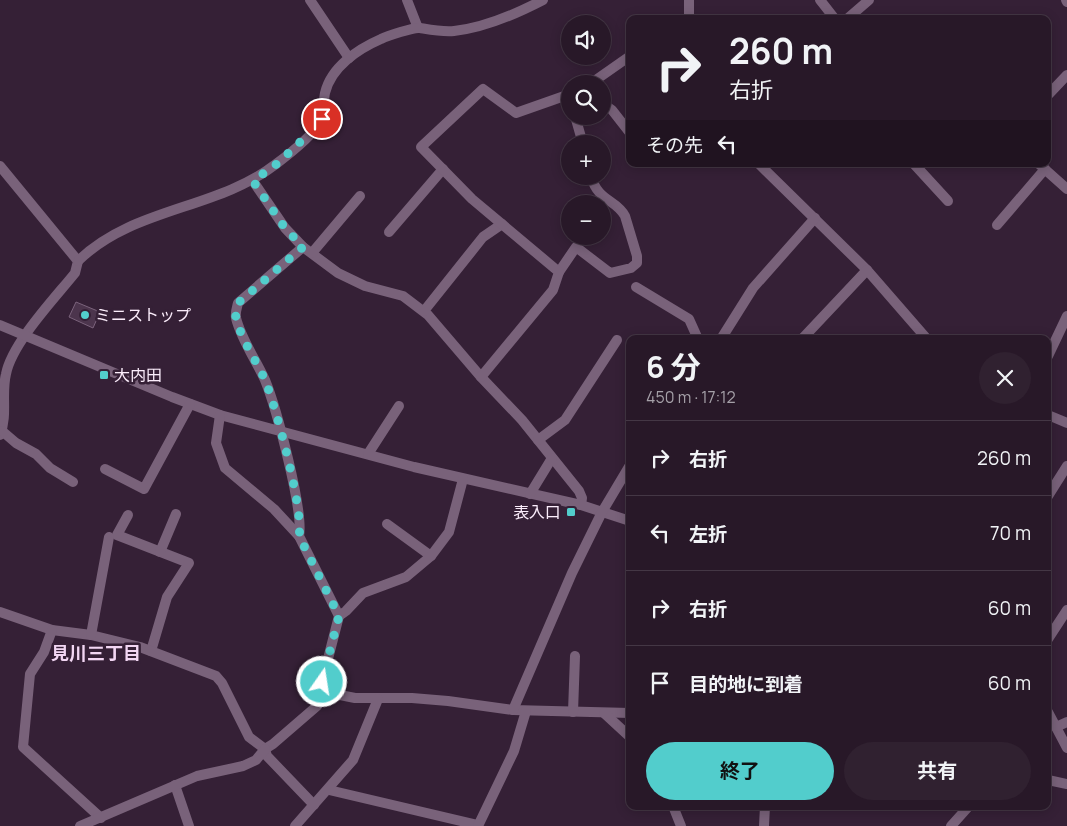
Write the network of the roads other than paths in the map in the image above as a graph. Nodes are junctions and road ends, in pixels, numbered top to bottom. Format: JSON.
{"nodes":[{"id":1,"x":310,"y":0,"type":"edge"},
{"id":2,"x":406,"y":0,"type":"edge"},
{"id":3,"x":543,"y":0,"type":"edge"},
{"id":4,"x":688,"y":0,"type":"edge"},
{"id":5,"x":820,"y":0,"type":"edge"},
{"id":6,"x":869,"y":0,"type":"edge"},
{"id":7,"x":689,"y":15,"type":"edge"},
{"id":8,"x":832,"y":15,"type":"edge"},
{"id":9,"x":852,"y":15,"type":"edge"},
{"id":10,"x":418,"y":28,"type":"junction"},
{"id":11,"x":349,"y":58,"type":"junction"},
{"id":12,"x":626,"y":59,"type":"edge"},
{"id":13,"x":603,"y":75,"type":"edge"},
{"id":14,"x":1067,"y":76,"type":"edge"},
{"id":15,"x":1051,"y":92,"type":"edge"},
{"id":16,"x":561,"y":97,"type":"edge"},
{"id":17,"x":611,"y":109,"type":"edge"},
{"id":18,"x":626,"y":128,"type":"edge"},
{"id":19,"x":0,"y":166,"type":"edge"},
{"id":20,"x":762,"y":167,"type":"edge"},
{"id":21,"x":917,"y":167,"type":"edge"},
{"id":22,"x":1041,"y":167,"type":"edge"},
{"id":23,"x":1043,"y":167,"type":"edge"},
{"id":24,"x":443,"y":169,"type":"junction"},
{"id":25,"x":253,"y":181,"type":"junction"},
{"id":26,"x":596,"y":185,"type":"edge"},
{"id":27,"x":1067,"y":188,"type":"edge"},
{"id":28,"x":360,"y":196,"type":"dead end"},
{"id":29,"x":948,"y":201,"type":"dead end"},
{"id":30,"x":815,"y":218,"type":"junction"},
{"id":31,"x":502,"y":224,"type":"junction"},
{"id":32,"x":997,"y":225,"type":"dead end"},
{"id":33,"x":389,"y":232,"type":"dead end"},
{"id":34,"x":307,"y":250,"type":"junction"},
{"id":35,"x":78,"y":261,"type":"junction"},
{"id":36,"x":867,"y":270,"type":"junction"},
{"id":37,"x":559,"y":272,"type":"junction"},
{"id":38,"x":636,"y":287,"type":"dead end"},
{"id":39,"x":424,"y":311,"type":"junction"},
{"id":40,"x":1067,"y":316,"type":"edge"},
{"id":41,"x":0,"y":325,"type":"edge"},
{"id":42,"x":26,"y":335,"type":"junction"},
{"id":43,"x":696,"y":335,"type":"edge"},
{"id":44,"x":724,"y":335,"type":"edge"},
{"id":45,"x":806,"y":335,"type":"edge"},
{"id":46,"x":924,"y":335,"type":"edge"},
{"id":47,"x":617,"y":340,"type":"dead end"},
{"id":48,"x":1051,"y":350,"type":"edge"},
{"id":49,"x":481,"y":377,"type":"junction"},
{"id":50,"x":190,"y":404,"type":"junction"},
{"id":51,"x":399,"y":406,"type":"dead end"},
{"id":52,"x":220,"y":415,"type":"junction"},
{"id":53,"x":1051,"y":416,"type":"edge"},
{"id":54,"x":1066,"y":421,"type":"edge"},
{"id":55,"x":281,"y":431,"type":"junction"},
{"id":56,"x":1,"y":433,"type":"edge"},
{"id":57,"x":538,"y":440,"type":"junction"},
{"id":58,"x":368,"y":454,"type":"junction"},
{"id":59,"x":552,"y":458,"type":"junction"},
{"id":60,"x":1067,"y":466,"type":"edge"},
{"id":61,"x":105,"y":469,"type":"dead end"},
{"id":62,"x":626,"y":472,"type":"edge"},
{"id":63,"x":463,"y":479,"type":"junction"},
{"id":64,"x":73,"y":482,"type":"dead end"},
{"id":65,"x":1051,"y":491,"type":"edge"},
{"id":66,"x":530,"y":494,"type":"junction"},
{"id":67,"x":581,"y":506,"type":"junction"},
{"id":68,"x":602,"y":512,"type":"junction"},
{"id":69,"x":176,"y":514,"type":"dead end"},
{"id":70,"x":128,"y":515,"type":"dead end"},
{"id":71,"x":626,"y":519,"type":"edge"},
{"id":72,"x":387,"y":524,"type":"dead end"},
{"id":73,"x":299,"y":536,"type":"junction"},
{"id":74,"x":109,"y":537,"type":"dead end"},
{"id":75,"x":160,"y":552,"type":"junction"},
{"id":76,"x":431,"y":556,"type":"junction"},
{"id":77,"x":1067,"y":610,"type":"edge"},
{"id":78,"x":0,"y":612,"type":"edge"},
{"id":79,"x":339,"y":616,"type":"junction"},
{"id":80,"x":52,"y":630,"type":"junction"},
{"id":81,"x":1051,"y":634,"type":"edge"},
{"id":82,"x":92,"y":635,"type":"junction"},
{"id":83,"x":151,"y":651,"type":"junction"},
{"id":84,"x":575,"y":656,"type":"dead end"},
{"id":85,"x":325,"y":692,"type":"junction"},
{"id":86,"x":378,"y":698,"type":"junction"},
{"id":87,"x":512,"y":710,"type":"junction"},
{"id":88,"x":526,"y":711,"type":"junction"},
{"id":89,"x":573,"y":712,"type":"junction"},
{"id":90,"x":604,"y":713,"type":"junction"},
{"id":91,"x":626,"y":713,"type":"edge"},
{"id":92,"x":1051,"y":717,"type":"edge"},
{"id":93,"x":1067,"y":722,"type":"edge"},
{"id":94,"x":1056,"y":726,"type":"junction"},
{"id":95,"x":626,"y":734,"type":"edge"},
{"id":96,"x":1067,"y":748,"type":"edge"},
{"id":97,"x":264,"y":749,"type":"junction"},
{"id":98,"x":1051,"y":781,"type":"edge"},
{"id":99,"x":1067,"y":784,"type":"edge"},
{"id":100,"x":175,"y":785,"type":"junction"},
{"id":101,"x":329,"y":790,"type":"junction"},
{"id":102,"x":314,"y":805,"type":"junction"},
{"id":103,"x":675,"y":810,"type":"edge"},
{"id":104,"x":765,"y":810,"type":"edge"},
{"id":105,"x":965,"y":810,"type":"edge"},
{"id":106,"x":101,"y":818,"type":"junction"},
{"id":107,"x":80,"y":826,"type":"edge"},
{"id":108,"x":189,"y":826,"type":"edge"},
{"id":109,"x":295,"y":826,"type":"edge"},
{"id":110,"x":478,"y":826,"type":"edge"},
{"id":111,"x":681,"y":826,"type":"edge"},
{"id":112,"x":764,"y":826,"type":"edge"},
{"id":113,"x":951,"y":826,"type":"edge"}],
"edges":[{"from":1,"to":11,"type":"street"},
{"from":2,"to":10,"type":"street"},
{"from":3,"to":10,"type":"street"},
{"from":4,"to":7,"type":"street"},
{"from":5,"to":8,"type":"street"},
{"from":6,"to":9,"type":"street"},
{"from":10,"to":11,"type":"street"},
{"from":11,"to":25,"type":"street"},
{"from":12,"to":13,"type":"street"},
{"from":14,"to":15,"type":"street"},
{"from":16,"to":24,"type":"street"},
{"from":17,"to":18,"type":"street"},
{"from":19,"to":35,"type":"street"},
{"from":20,"to":30,"type":"street"},
{"from":21,"to":29,"type":"street"},
{"from":22,"to":32,"type":"street"},
{"from":23,"to":27,"type":"street"},
{"from":24,"to":31,"type":"street"},
{"from":24,"to":33,"type":"street"},
{"from":25,"to":34,"type":"street"},
{"from":25,"to":35,"type":"street"},
{"from":26,"to":37,"type":"street"},
{"from":28,"to":34,"type":"street"},
{"from":30,"to":36,"type":"street"},
{"from":30,"to":44,"type":"street"},
{"from":31,"to":37,"type":"street"},
{"from":31,"to":39,"type":"street"},
{"from":34,"to":39,"type":"street"},
{"from":34,"to":55,"type":"street"},
{"from":35,"to":42,"type":"street"},
{"from":36,"to":45,"type":"street"},
{"from":36,"to":46,"type":"street"},
{"from":37,"to":49,"type":"street"},
{"from":38,"to":43,"type":"street"},
{"from":39,"to":49,"type":"street"},
{"from":40,"to":48,"type":"street"},
{"from":41,"to":42,"type":"street"},
{"from":42,"to":50,"type":"street"},
{"from":42,"to":56,"type":"street"},
{"from":47,"to":57,"type":"street"},
{"from":49,"to":57,"type":"street"},
{"from":50,"to":52,"type":"street"},
{"from":50,"to":61,"type":"street"},
{"from":51,"to":58,"type":"street"},
{"from":52,"to":55,"type":"street"},
{"from":52,"to":73,"type":"street"},
{"from":53,"to":54,"type":"street"},
{"from":55,"to":58,"type":"street"},
{"from":55,"to":73,"type":"street"},
{"from":56,"to":64,"type":"street"},
{"from":57,"to":59,"type":"street"},
{"from":58,"to":63,"type":"street"},
{"from":59,"to":66,"type":"street"},
{"from":59,"to":67,"type":"street"},
{"from":60,"to":65,"type":"street"},
{"from":62,"to":68,"type":"street"},
{"from":63,"to":66,"type":"street"},
{"from":63,"to":76,"type":"street"},
{"from":66,"to":67,"type":"street"},
{"from":67,"to":68,"type":"street"},
{"from":68,"to":71,"type":"street"},
{"from":68,"to":87,"type":"street"},
{"from":69,"to":75,"type":"street"},
{"from":70,"to":75,"type":"street"},
{"from":72,"to":76,"type":"street"},
{"from":73,"to":79,"type":"street"},
{"from":74,"to":82,"type":"street"},
{"from":75,"to":83,"type":"street"},
{"from":76,"to":79,"type":"street"},
{"from":77,"to":81,"type":"street"},
{"from":78,"to":80,"type":"street"},
{"from":79,"to":85,"type":"street"},
{"from":80,"to":82,"type":"street"},
{"from":80,"to":106,"type":"street"},
{"from":82,"to":83,"type":"street"},
{"from":83,"to":97,"type":"street"},
{"from":84,"to":89,"type":"street"},
{"from":85,"to":86,"type":"street"},
{"from":85,"to":97,"type":"street"},
{"from":86,"to":87,"type":"street"},
{"from":86,"to":101,"type":"street"},
{"from":87,"to":88,"type":"street"},
{"from":88,"to":89,"type":"street"},
{"from":88,"to":110,"type":"street"},
{"from":89,"to":90,"type":"street"},
{"from":90,"to":91,"type":"street"},
{"from":90,"to":95,"type":"street"},
{"from":92,"to":94,"type":"street"},
{"from":93,"to":94,"type":"street"},
{"from":94,"to":96,"type":"street"},
{"from":97,"to":100,"type":"street"},
{"from":97,"to":102,"type":"street"},
{"from":98,"to":99,"type":"street"},
{"from":100,"to":106,"type":"street"},
{"from":100,"to":108,"type":"street"},
{"from":101,"to":102,"type":"street"},
{"from":101,"to":110,"type":"street"},
{"from":102,"to":109,"type":"street"},
{"from":103,"to":111,"type":"street"},
{"from":104,"to":112,"type":"street"},
{"from":105,"to":113,"type":"street"},
{"from":106,"to":107,"type":"street"}]}
